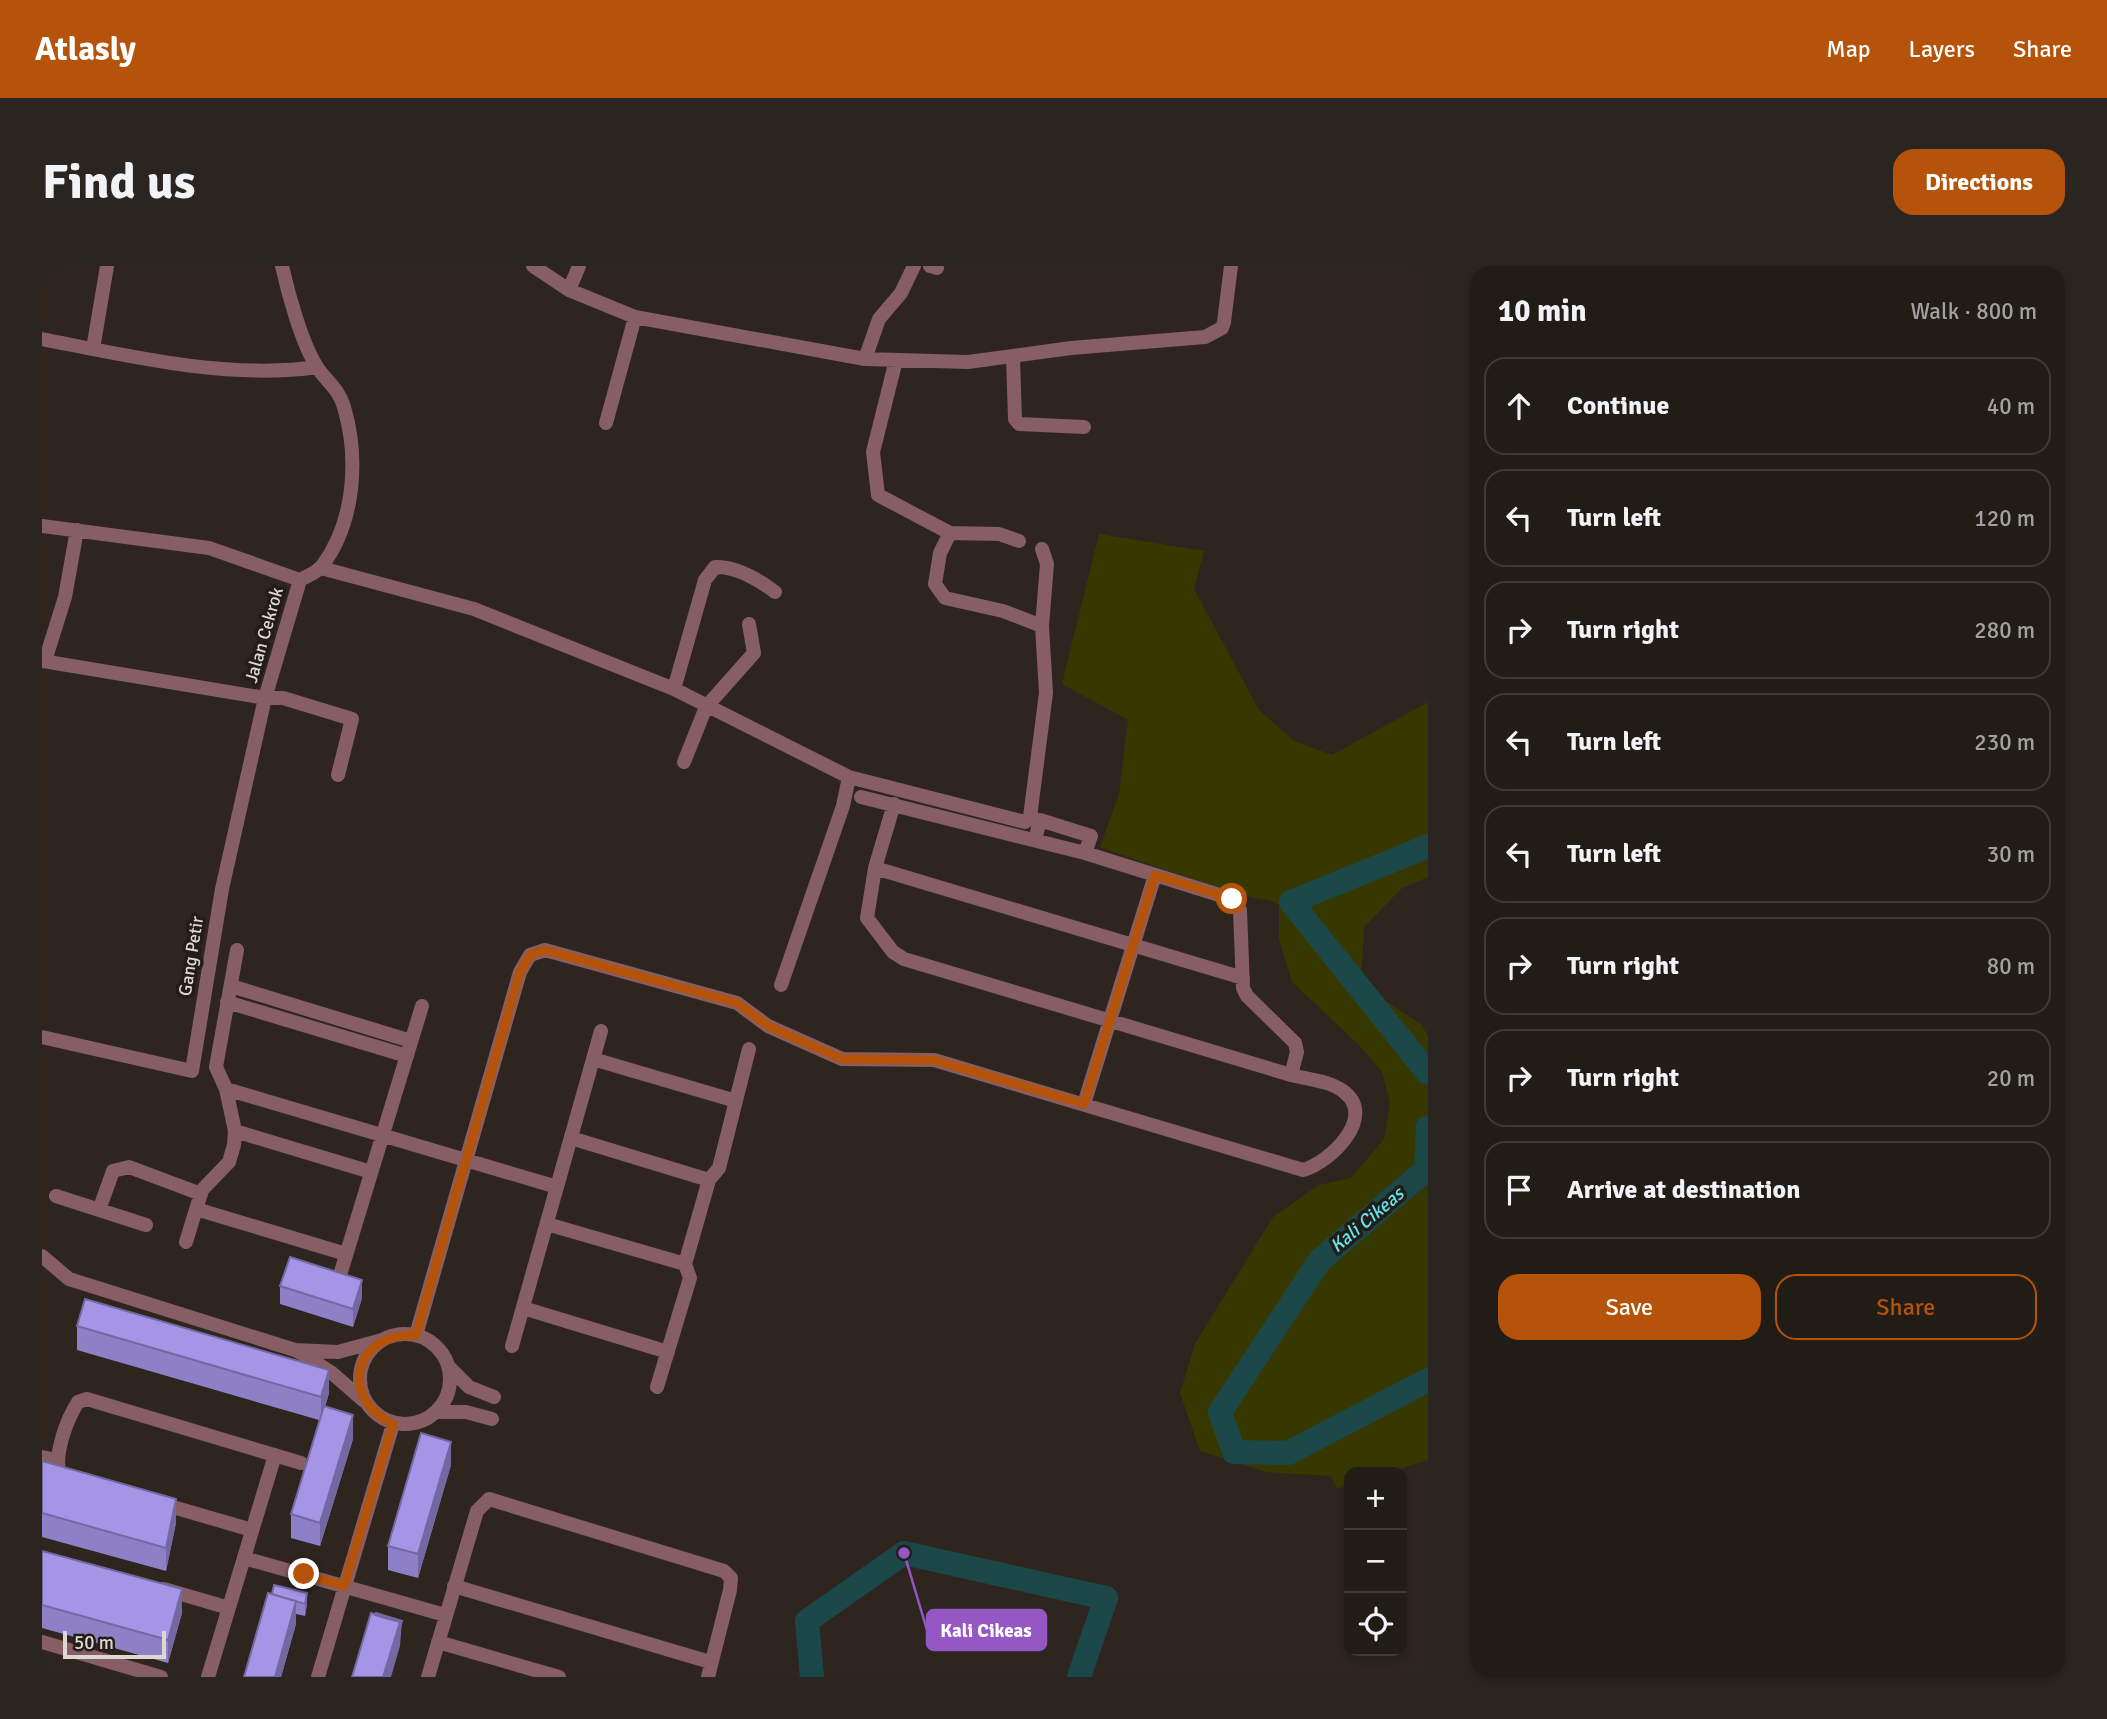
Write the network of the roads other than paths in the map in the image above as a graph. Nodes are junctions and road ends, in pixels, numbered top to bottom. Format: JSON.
{"nodes":[{"id":1,"x":107,"y":266,"type":"edge"},
{"id":2,"x":282,"y":266,"type":"edge"},
{"id":3,"x":533,"y":266,"type":"edge"},
{"id":4,"x":579,"y":266,"type":"edge"},
{"id":5,"x":914,"y":266,"type":"edge"},
{"id":6,"x":1231,"y":266,"type":"edge"},
{"id":7,"x":569,"y":290,"type":"junction"},
{"id":8,"x":635,"y":317,"type":"junction"},
{"id":9,"x":42,"y":339,"type":"edge"},
{"id":10,"x":93,"y":349,"type":"junction"},
{"id":11,"x":1013,"y":358,"type":"junction"},
{"id":12,"x":864,"y":359,"type":"junction"},
{"id":13,"x":896,"y":360,"type":"junction"},
{"id":14,"x":317,"y":367,"type":"junction"},
{"id":15,"x":607,"y":422,"type":"dead end"},
{"id":16,"x":1084,"y":427,"type":"dead end"},
{"id":17,"x":42,"y":526,"type":"edge"},
{"id":18,"x":77,"y":530,"type":"junction"},
{"id":19,"x":950,"y":533,"type":"junction"},
{"id":20,"x":1019,"y":541,"type":"dead end"},
{"id":21,"x":1042,"y":549,"type":"dead end"},
{"id":22,"x":321,"y":568,"type":"junction"},
{"id":23,"x":300,"y":580,"type":"junction"},
{"id":24,"x":775,"y":592,"type":"dead end"},
{"id":25,"x":748,"y":624,"type":"dead end"},
{"id":26,"x":1042,"y":626,"type":"junction"},
{"id":27,"x":44,"y":661,"type":"edge"},
{"id":28,"x":674,"y":689,"type":"junction"},
{"id":29,"x":265,"y":698,"type":"junction"},
{"id":30,"x":706,"y":707,"type":"junction"},
{"id":31,"x":684,"y":762,"type":"dead end"},
{"id":32,"x":338,"y":775,"type":"dead end"},
{"id":33,"x":849,"y":777,"type":"junction"},
{"id":34,"x":861,"y":797,"type":"dead end"},
{"id":35,"x":894,"y":804,"type":"junction"},
{"id":36,"x":875,"y":868,"type":"junction"},
{"id":37,"x":1155,"y":875,"type":"junction"},
{"id":38,"x":1133,"y":945,"type":"junction"},
{"id":39,"x":237,"y":950,"type":"dead end"},
{"id":40,"x":1243,"y":978,"type":"junction"},
{"id":41,"x":781,"y":985,"type":"dead end"},
{"id":42,"x":231,"y":986,"type":"junction"},
{"id":43,"x":228,"y":1002,"type":"junction"},
{"id":44,"x":422,"y":1006,"type":"dead end"},
{"id":45,"x":319,"y":1013,"type":"junction"},
{"id":46,"x":1110,"y":1020,"type":"junction"},
{"id":47,"x":315,"y":1029,"type":"junction"},
{"id":48,"x":601,"y":1031,"type":"dead end"},
{"id":49,"x":42,"y":1037,"type":"edge"},
{"id":50,"x":411,"y":1041,"type":"junction"},
{"id":51,"x":749,"y":1049,"type":"dead end"},
{"id":52,"x":407,"y":1056,"type":"junction"},
{"id":53,"x":593,"y":1059,"type":"junction"},
{"id":54,"x":1292,"y":1075,"type":"junction"},
{"id":55,"x":226,"y":1089,"type":"junction"},
{"id":56,"x":736,"y":1101,"type":"junction"},
{"id":57,"x":1084,"y":1104,"type":"junction"},
{"id":58,"x":235,"y":1131,"type":"junction"},
{"id":59,"x":383,"y":1134,"type":"junction"},
{"id":60,"x":571,"y":1138,"type":"junction"},
{"id":61,"x":466,"y":1158,"type":"junction"},
{"id":62,"x":371,"y":1172,"type":"junction"},
{"id":63,"x":709,"y":1180,"type":"junction"},
{"id":64,"x":557,"y":1186,"type":"junction"},
{"id":65,"x":201,"y":1194,"type":"junction"},
{"id":66,"x":56,"y":1196,"type":"dead end"},
{"id":67,"x":196,"y":1209,"type":"junction"},
{"id":68,"x":99,"y":1210,"type":"junction"},
{"id":69,"x":547,"y":1224,"type":"junction"},
{"id":70,"x":146,"y":1225,"type":"dead end"},
{"id":71,"x":186,"y":1242,"type":"dead end"},
{"id":72,"x":346,"y":1254,"type":"junction"},
{"id":73,"x":42,"y":1256,"type":"edge"},
{"id":74,"x":685,"y":1264,"type":"junction"},
{"id":75,"x":337,"y":1285,"type":"edge"},
{"id":76,"x":523,"y":1308,"type":"junction"},
{"id":77,"x":416,"y":1335,"type":"junction"},
{"id":78,"x":382,"y":1340,"type":"junction"},
{"id":79,"x":512,"y":1346,"type":"dead end"},
{"id":80,"x":295,"y":1350,"type":"junction"},
{"id":81,"x":668,"y":1352,"type":"junction"},
{"id":82,"x":449,"y":1367,"type":"junction"},
{"id":83,"x":657,"y":1387,"type":"dead end"},
{"id":84,"x":494,"y":1397,"type":"dead end"},
{"id":85,"x":365,"y":1402,"type":"junction"},
{"id":86,"x":438,"y":1412,"type":"junction"},
{"id":87,"x":492,"y":1419,"type":"dead end"},
{"id":88,"x":393,"y":1424,"type":"junction"},
{"id":89,"x":275,"y":1455,"type":"junction"},
{"id":90,"x":49,"y":1459,"type":"edge"},
{"id":91,"x":301,"y":1463,"type":"dead end"},
{"id":92,"x":81,"y":1480,"type":"edge"},
{"id":93,"x":147,"y":1499,"type":"edge"},
{"id":94,"x":252,"y":1530,"type":"junction"},
{"id":95,"x":244,"y":1558,"type":"junction"},
{"id":96,"x":149,"y":1584,"type":"edge"},
{"id":97,"x":344,"y":1586,"type":"junction"},
{"id":98,"x":454,"y":1586,"type":"junction"},
{"id":99,"x":229,"y":1608,"type":"junction"},
{"id":100,"x":445,"y":1615,"type":"junction"},
{"id":101,"x":42,"y":1642,"type":"edge"},
{"id":102,"x":438,"y":1642,"type":"junction"},
{"id":103,"x":709,"y":1662,"type":"junction"},
{"id":104,"x":161,"y":1677,"type":"edge"},
{"id":105,"x":208,"y":1677,"type":"edge"},
{"id":106,"x":318,"y":1677,"type":"edge"},
{"id":107,"x":428,"y":1677,"type":"edge"},
{"id":108,"x":559,"y":1677,"type":"edge"},
{"id":109,"x":708,"y":1677,"type":"edge"}],
"edges":[{"from":1,"to":10,"type":"street"},
{"from":2,"to":14,"type":"street"},
{"from":3,"to":7,"type":"street"},
{"from":4,"to":7,"type":"street"},
{"from":5,"to":12,"type":"street"},
{"from":6,"to":11,"type":"street"},
{"from":7,"to":8,"type":"street"},
{"from":8,"to":12,"type":"street"},
{"from":8,"to":15,"type":"street"},
{"from":9,"to":10,"type":"street"},
{"from":10,"to":14,"type":"street"},
{"from":11,"to":13,"type":"street"},
{"from":11,"to":16,"type":"street"},
{"from":12,"to":13,"type":"street"},
{"from":13,"to":19,"type":"street"},
{"from":14,"to":22,"type":"street"},
{"from":17,"to":18,"type":"street"},
{"from":18,"to":23,"type":"street"},
{"from":18,"to":27,"type":"street"},
{"from":19,"to":20,"type":"street"},
{"from":19,"to":26,"type":"street"},
{"from":21,"to":26,"type":"street"},
{"from":22,"to":23,"type":"street","name":"Jalan Cekrok"},
{"from":22,"to":28,"type":"street"},
{"from":23,"to":29,"type":"street","name":"Jalan Cekrok"},
{"from":24,"to":28,"type":"street"},
{"from":25,"to":30,"type":"street"},
{"from":26,"to":33,"type":"street"},
{"from":27,"to":29,"type":"street","name":"Jalan Cekrok"},
{"from":28,"to":30,"type":"street"},
{"from":29,"to":32,"type":"street"},
{"from":29,"to":49,"type":"street","name":"Gang Petir"},
{"from":30,"to":31,"type":"street"},
{"from":30,"to":33,"type":"street"},
{"from":33,"to":41,"type":"street"},
{"from":34,"to":35,"type":"street"},
{"from":35,"to":36,"type":"street"},
{"from":35,"to":37,"type":"street"},
{"from":36,"to":38,"type":"street"},
{"from":36,"to":46,"type":"street"},
{"from":37,"to":38,"type":"street"},
{"from":37,"to":40,"type":"street"},
{"from":38,"to":40,"type":"street"},
{"from":38,"to":46,"type":"street"},
{"from":39,"to":42,"type":"street"},
{"from":40,"to":54,"type":"street"},
{"from":42,"to":43,"type":"street"},
{"from":42,"to":45,"type":"street"},
{"from":43,"to":47,"type":"street"},
{"from":43,"to":55,"type":"street"},
{"from":44,"to":50,"type":"street"},
{"from":45,"to":47,"type":"street"},
{"from":45,"to":50,"type":"street"},
{"from":46,"to":54,"type":"street"},
{"from":46,"to":57,"type":"street"},
{"from":47,"to":52,"type":"street"},
{"from":48,"to":53,"type":"street"},
{"from":50,"to":52,"type":"street"},
{"from":51,"to":56,"type":"street"},
{"from":52,"to":59,"type":"street"},
{"from":53,"to":56,"type":"street"},
{"from":53,"to":60,"type":"street"},
{"from":54,"to":57,"type":"street"},
{"from":55,"to":58,"type":"street"},
{"from":55,"to":59,"type":"street"},
{"from":56,"to":63,"type":"street"},
{"from":57,"to":61,"type":"street"},
{"from":58,"to":62,"type":"street"},
{"from":58,"to":65,"type":"street"},
{"from":59,"to":61,"type":"street"},
{"from":59,"to":62,"type":"street"},
{"from":60,"to":63,"type":"street"},
{"from":60,"to":64,"type":"street"},
{"from":61,"to":64,"type":"street"},
{"from":61,"to":77,"type":"street"},
{"from":62,"to":72,"type":"street"},
{"from":63,"to":74,"type":"street"},
{"from":64,"to":69,"type":"street"},
{"from":65,"to":67,"type":"street"},
{"from":65,"to":68,"type":"street"},
{"from":66,"to":68,"type":"street"},
{"from":67,"to":71,"type":"street"},
{"from":67,"to":72,"type":"street"},
{"from":68,"to":70,"type":"street"},
{"from":69,"to":74,"type":"street"},
{"from":69,"to":76,"type":"street"},
{"from":72,"to":75,"type":"street"},
{"from":73,"to":80,"type":"street"},
{"from":74,"to":81,"type":"street"},
{"from":76,"to":79,"type":"street"},
{"from":76,"to":81,"type":"street"},
{"from":77,"to":78,"type":"street"},
{"from":77,"to":82,"type":"street"},
{"from":78,"to":80,"type":"street"},
{"from":78,"to":85,"type":"street"},
{"from":80,"to":85,"type":"street"},
{"from":81,"to":83,"type":"street"},
{"from":82,"to":84,"type":"street"},
{"from":82,"to":86,"type":"street"},
{"from":85,"to":88,"type":"street"},
{"from":86,"to":87,"type":"street"},
{"from":86,"to":88,"type":"street"},
{"from":88,"to":97,"type":"street"},
{"from":89,"to":90,"type":"street"},
{"from":89,"to":91,"type":"street"},
{"from":89,"to":94,"type":"street"},
{"from":90,"to":92,"type":"street"},
{"from":93,"to":94,"type":"street"},
{"from":94,"to":95,"type":"street"},
{"from":95,"to":97,"type":"street"},
{"from":95,"to":99,"type":"street"},
{"from":96,"to":99,"type":"street"},
{"from":97,"to":100,"type":"street"},
{"from":97,"to":106,"type":"street"},
{"from":98,"to":100,"type":"street"},
{"from":98,"to":103,"type":"street"},
{"from":98,"to":103,"type":"street"},
{"from":99,"to":105,"type":"street"},
{"from":100,"to":102,"type":"street"},
{"from":101,"to":104,"type":"street"},
{"from":102,"to":107,"type":"street"},
{"from":102,"to":108,"type":"street"},
{"from":103,"to":109,"type":"street"}]}
